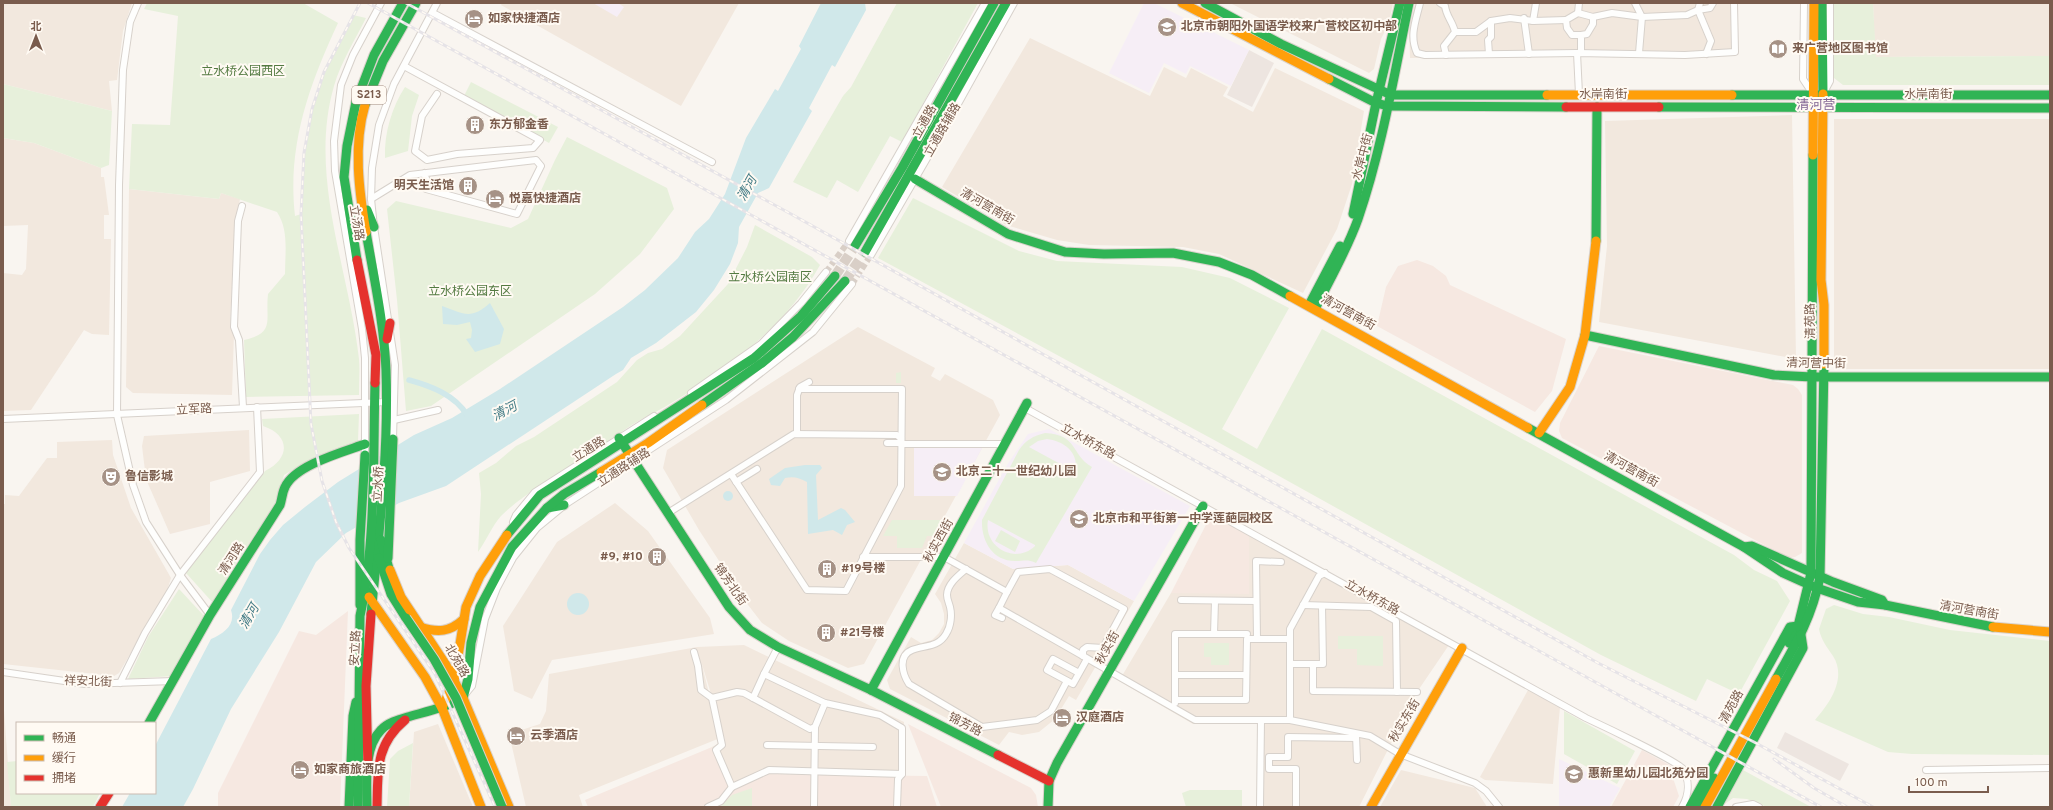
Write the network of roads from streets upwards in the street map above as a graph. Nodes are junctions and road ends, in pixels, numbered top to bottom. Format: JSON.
{"nodes":[{"id":1,"x":138,"y":3,"type":"edge"},
{"id":2,"x":381,"y":3,"type":"edge"},
{"id":3,"x":404,"y":3,"type":"edge"},
{"id":4,"x":416,"y":3,"type":"edge"},
{"id":5,"x":438,"y":3,"type":"edge"},
{"id":6,"x":985,"y":3,"type":"edge"},
{"id":7,"x":994,"y":3,"type":"edge"},
{"id":8,"x":1006,"y":3,"type":"edge"},
{"id":9,"x":1014,"y":3,"type":"edge"},
{"id":10,"x":1182,"y":3,"type":"edge"},
{"id":11,"x":1205,"y":3,"type":"edge"},
{"id":12,"x":1400,"y":3,"type":"edge"},
{"id":13,"x":1409,"y":3,"type":"edge"},
{"id":14,"x":1420,"y":3,"type":"edge"},
{"id":15,"x":1440,"y":3,"type":"edge"},
{"id":16,"x":1536,"y":3,"type":"edge"},
{"id":17,"x":1579,"y":3,"type":"edge"},
{"id":18,"x":1635,"y":3,"type":"edge"},
{"id":19,"x":1700,"y":3,"type":"edge"},
{"id":20,"x":1713,"y":3,"type":"edge"},
{"id":21,"x":1734,"y":3,"type":"edge"},
{"id":22,"x":1804,"y":3,"type":"edge"},
{"id":23,"x":1814,"y":3,"type":"edge"},
{"id":24,"x":1822,"y":3,"type":"edge"},
{"id":25,"x":1830,"y":3,"type":"edge"},
{"id":26,"x":1698,"y":10,"type":"junction"},
{"id":27,"x":433,"y":13,"type":"junction"},
{"id":28,"x":1578,"y":13,"type":"junction"},
{"id":29,"x":1593,"y":17,"type":"junction"},
{"id":30,"x":1642,"y":17,"type":"junction"},
{"id":31,"x":1006,"y":18,"type":"junction"},
{"id":32,"x":1524,"y":18,"type":"junction"},
{"id":33,"x":1566,"y":20,"type":"junction"},
{"id":34,"x":1533,"y":21,"type":"junction"},
{"id":35,"x":1491,"y":22,"type":"junction"},
{"id":36,"x":994,"y":25,"type":"junction"},
{"id":37,"x":1455,"y":32,"type":"junction"},
{"id":38,"x":1581,"y":35,"type":"junction"},
{"id":39,"x":960,"y":49,"type":"junction"},
{"id":40,"x":1579,"y":53,"type":"junction"},
{"id":41,"x":1639,"y":53,"type":"junction"},
{"id":42,"x":1446,"y":54,"type":"junction"},
{"id":43,"x":1489,"y":54,"type":"junction"},
{"id":44,"x":1529,"y":54,"type":"junction"},
{"id":45,"x":1706,"y":54,"type":"junction"},
{"id":46,"x":404,"y":66,"type":"junction"},
{"id":47,"x":957,"y":70,"type":"junction"},
{"id":48,"x":1379,"y":92,"type":"junction"},
{"id":49,"x":437,"y":94,"type":"dead end"},
{"id":50,"x":1579,"y":94,"type":"junction"},
{"id":51,"x":1813,"y":94,"type":"junction"},
{"id":52,"x":1823,"y":94,"type":"junction"},
{"id":53,"x":1391,"y":95,"type":"junction"},
{"id":54,"x":2050,"y":95,"type":"edge"},
{"id":55,"x":1376,"y":103,"type":"junction"},
{"id":56,"x":1388,"y":106,"type":"junction"},
{"id":57,"x":1813,"y":106,"type":"junction"},
{"id":58,"x":1823,"y":106,"type":"junction"},
{"id":59,"x":1597,"y":107,"type":"junction"},
{"id":60,"x":2050,"y":108,"type":"edge"},
{"id":61,"x":712,"y":162,"type":"dead end"},
{"id":62,"x":424,"y":173,"type":"junction"},
{"id":63,"x":344,"y":177,"type":"junction"},
{"id":64,"x":915,"y":179,"type":"junction"},
{"id":65,"x":362,"y":198,"type":"junction"},
{"id":66,"x":371,"y":199,"type":"junction"},
{"id":67,"x":242,"y":206,"type":"dead end"},
{"id":68,"x":342,"y":214,"type":"junction"},
{"id":69,"x":374,"y":227,"type":"junction"},
{"id":70,"x":852,"y":244,"type":"joint"},
{"id":71,"x":868,"y":254,"type":"joint"},
{"id":72,"x":826,"y":272,"type":"tunnel mouth"},
{"id":73,"x":835,"y":276,"type":"tunnel mouth"},
{"id":74,"x":849,"y":283,"type":"joint"},
{"id":75,"x":357,"y":303,"type":"junction"},
{"id":76,"x":1312,"y":307,"type":"junction"},
{"id":77,"x":367,"y":315,"type":"junction"},
{"id":78,"x":390,"y":323,"type":"junction"},
{"id":79,"x":1585,"y":335,"type":"junction"},
{"id":80,"x":781,"y":347,"type":"junction"},
{"id":81,"x":385,"y":349,"type":"junction"},
{"id":82,"x":770,"y":365,"type":"junction"},
{"id":83,"x":1812,"y":377,"type":"junction"},
{"id":84,"x":1824,"y":377,"type":"junction"},
{"id":85,"x":2050,"y":377,"type":"edge"},
{"id":86,"x":809,"y":382,"type":"dead end"},
{"id":87,"x":799,"y":389,"type":"junction"},
{"id":88,"x":371,"y":402,"type":"junction"},
{"id":89,"x":386,"y":402,"type":"junction"},
{"id":90,"x":1026,"y":406,"type":"joint"},
{"id":91,"x":244,"y":407,"type":"junction"},
{"id":92,"x":257,"y":407,"type":"junction"},
{"id":93,"x":438,"y":410,"type":"dead end"},
{"id":94,"x":117,"y":415,"type":"junction"},
{"id":95,"x":3,"y":419,"type":"edge"},
{"id":96,"x":394,"y":420,"type":"junction"},
{"id":97,"x":898,"y":424,"type":"dead end"},
{"id":98,"x":1539,"y":433,"type":"junction"},
{"id":99,"x":797,"y":434,"type":"junction"},
{"id":100,"x":393,"y":439,"type":"joint"},
{"id":101,"x":900,"y":440,"type":"junction"},
{"id":102,"x":621,"y":441,"type":"junction"},
{"id":103,"x":887,"y":443,"type":"dead end"},
{"id":104,"x":365,"y":444,"type":"junction"},
{"id":105,"x":1005,"y":444,"type":"junction"},
{"id":106,"x":384,"y":445,"type":"joint"},
{"id":107,"x":374,"y":450,"type":"joint"},
{"id":108,"x":365,"y":455,"type":"joint"},
{"id":109,"x":632,"y":458,"type":"junction"},
{"id":110,"x":757,"y":469,"type":"dead end"},
{"id":111,"x":731,"y":474,"type":"junction"},
{"id":112,"x":736,"y":482,"type":"junction"},
{"id":113,"x":564,"y":505,"type":"junction"},
{"id":114,"x":1203,"y":506,"type":"junction"},
{"id":115,"x":547,"y":508,"type":"junction"},
{"id":116,"x":668,"y":513,"type":"junction"},
{"id":117,"x":384,"y":530,"type":"junction"},
{"id":118,"x":370,"y":538,"type":"joint"},
{"id":119,"x":360,"y":540,"type":"joint"},
{"id":120,"x":1744,"y":547,"type":"junction"},
{"id":121,"x":373,"y":551,"type":"junction"},
{"id":122,"x":863,"y":557,"type":"junction"},
{"id":123,"x":944,"y":557,"type":"junction"},
{"id":124,"x":1281,"y":562,"type":"dead end"},
{"id":125,"x":966,"y":569,"type":"junction"},
{"id":126,"x":1325,"y":573,"type":"junction"},
{"id":127,"x":1811,"y":573,"type":"junction"},
{"id":128,"x":180,"y":575,"type":"junction"},
{"id":129,"x":360,"y":576,"type":"junction"},
{"id":130,"x":1820,"y":577,"type":"junction"},
{"id":131,"x":1813,"y":586,"type":"junction"},
{"id":132,"x":1007,"y":592,"type":"junction"},
{"id":133,"x":368,"y":596,"type":"junction"},
{"id":134,"x":1181,"y":600,"type":"dead end"},
{"id":135,"x":1215,"y":601,"type":"junction"},
{"id":136,"x":1256,"y":601,"type":"junction"},
{"id":137,"x":1303,"y":605,"type":"junction"},
{"id":138,"x":1886,"y":605,"type":"junction"},
{"id":139,"x":1322,"y":606,"type":"junction"},
{"id":140,"x":999,"y":608,"type":"junction"},
{"id":141,"x":210,"y":615,"type":"junction"},
{"id":142,"x":360,"y":616,"type":"junction"},
{"id":143,"x":1002,"y":618,"type":"dead end"},
{"id":144,"x":464,"y":619,"type":"junction"},
{"id":145,"x":420,"y":627,"type":"junction"},
{"id":146,"x":1800,"y":630,"type":"junction"},
{"id":147,"x":2050,"y":632,"type":"edge"},
{"id":148,"x":1214,"y":634,"type":"junction"},
{"id":149,"x":1247,"y":636,"type":"junction"},
{"id":150,"x":1256,"y":636,"type":"junction"},
{"id":151,"x":1290,"y":639,"type":"junction"},
{"id":152,"x":778,"y":647,"type":"junction"},
{"id":153,"x":1462,"y":648,"type":"junction"},
{"id":154,"x":694,"y":652,"type":"dead end"},
{"id":155,"x":1084,"y":660,"type":"junction"},
{"id":156,"x":1076,"y":661,"type":"dead end"},
{"id":157,"x":1290,"y":664,"type":"junction"},
{"id":158,"x":1313,"y":664,"type":"junction"},
{"id":159,"x":1110,"y":671,"type":"junction"},
{"id":160,"x":3,"y":672,"type":"edge"},
{"id":161,"x":1079,"y":673,"type":"junction"},
{"id":162,"x":764,"y":674,"type":"junction"},
{"id":163,"x":1175,"y":675,"type":"junction"},
{"id":164,"x":1246,"y":675,"type":"junction"},
{"id":165,"x":173,"y":681,"type":"junction"},
{"id":166,"x":454,"y":681,"type":"junction"},
{"id":167,"x":1067,"y":681,"type":"junction"},
{"id":168,"x":120,"y":683,"type":"junction"},
{"id":169,"x":359,"y":689,"type":"junction"},
{"id":170,"x":871,"y":690,"type":"junction"},
{"id":171,"x":1396,"y":692,"type":"junction"},
{"id":172,"x":1417,"y":692,"type":"dead end"},
{"id":173,"x":463,"y":698,"type":"junction"},
{"id":174,"x":712,"y":698,"type":"junction"},
{"id":175,"x":753,"y":698,"type":"junction"},
{"id":176,"x":1175,"y":700,"type":"junction"},
{"id":177,"x":825,"y":703,"type":"junction"},
{"id":178,"x":442,"y":708,"type":"junction"},
{"id":179,"x":1175,"y":709,"type":"junction"},
{"id":180,"x":408,"y":719,"type":"junction"},
{"id":181,"x":1261,"y":720,"type":"junction"},
{"id":182,"x":1290,"y":720,"type":"junction"},
{"id":183,"x":150,"y":722,"type":"edge"},
{"id":184,"x":815,"y":726,"type":"junction"},
{"id":185,"x":1356,"y":736,"type":"junction"},
{"id":186,"x":767,"y":745,"type":"dead end"},
{"id":187,"x":814,"y":746,"type":"junction"},
{"id":188,"x":874,"y":747,"type":"dead end"},
{"id":189,"x":1400,"y":754,"type":"junction"},
{"id":190,"x":1357,"y":760,"type":"dead end"},
{"id":191,"x":368,"y":768,"type":"junction"},
{"id":192,"x":2050,"y":768,"type":"edge"},
{"id":193,"x":814,"y":770,"type":"junction"},
{"id":194,"x":1926,"y":770,"type":"dead end"},
{"id":195,"x":902,"y":774,"type":"junction"},
{"id":196,"x":1049,"y":781,"type":"junction"},
{"id":197,"x":732,"y":787,"type":"junction"},
{"id":198,"x":107,"y":794,"type":"edge"},
{"id":199,"x":1756,"y":805,"type":"edge"},
{"id":200,"x":100,"y":807,"type":"edge"},
{"id":201,"x":349,"y":807,"type":"edge"},
{"id":202,"x":358,"y":807,"type":"edge"},
{"id":203,"x":367,"y":807,"type":"edge"},
{"id":204,"x":377,"y":807,"type":"edge"},
{"id":205,"x":481,"y":807,"type":"edge"},
{"id":206,"x":502,"y":807,"type":"edge"},
{"id":207,"x":510,"y":807,"type":"edge"},
{"id":208,"x":708,"y":807,"type":"edge"},
{"id":209,"x":814,"y":807,"type":"edge"},
{"id":210,"x":897,"y":807,"type":"edge"},
{"id":211,"x":1048,"y":807,"type":"edge"},
{"id":212,"x":1260,"y":807,"type":"edge"},
{"id":213,"x":1296,"y":807,"type":"edge"},
{"id":214,"x":1371,"y":807,"type":"edge"},
{"id":215,"x":1499,"y":807,"type":"edge"},
{"id":216,"x":1682,"y":807,"type":"edge"},
{"id":217,"x":1690,"y":807,"type":"edge"},
{"id":218,"x":1698,"y":807,"type":"edge"},
{"id":219,"x":1705,"y":807,"type":"edge"},
{"id":220,"x":1717,"y":807,"type":"edge"},
{"id":221,"x":1736,"y":807,"type":"edge"}],
"edges":[{"from":1,"to":94,"type":"street"},
{"from":2,"to":68,"type":"street","name":"立汤路","number":"S213"},
{"from":3,"to":63,"type":"street","name":"立汤路","number":"S213"},
{"from":4,"to":65,"type":"street","name":"立汤路","number":"S213"},
{"from":5,"to":27,"type":"street","name":"立汤路","number":"S213"},
{"from":6,"to":39,"type":"street"},
{"from":7,"to":47,"type":"street","name":"立通路"},
{"from":8,"to":36,"type":"street","name":"立通路"},
{"from":9,"to":31,"type":"street","name":"立通路辅路"},
{"from":10,"to":55,"type":"street","name":"水岸南街"},
{"from":11,"to":48,"type":"street","name":"水岸南街"},
{"from":12,"to":48,"type":"street","name":"水岸中街"},
{"from":13,"to":53,"type":"street","name":"水岸中街"},
{"from":14,"to":42,"type":"street"},
{"from":15,"to":37,"type":"street"},
{"from":16,"to":34,"type":"street"},
{"from":17,"to":28,"type":"street"},
{"from":18,"to":30,"type":"street"},
{"from":19,"to":26,"type":"street"},
{"from":20,"to":26,"type":"street"},
{"from":21,"to":45,"type":"street"},
{"from":22,"to":51,"type":"street"},
{"from":23,"to":51,"type":"street","name":"清苑路"},
{"from":24,"to":52,"type":"street","name":"清苑路"},
{"from":25,"to":52,"type":"street"},
{"from":26,"to":30,"type":"street"},
{"from":26,"to":45,"type":"street"},
{"from":27,"to":46,"type":"street","name":"立汤路","number":"S213"},
{"from":27,"to":61,"type":"street"},
{"from":28,"to":29,"type":"street"},
{"from":28,"to":33,"type":"street"},
{"from":29,"to":30,"type":"street"},
{"from":29,"to":38,"type":"street"},
{"from":30,"to":41,"type":"street"},
{"from":31,"to":36,"type":"street"},
{"from":31,"to":64,"type":"street","name":"立通路辅路"},
{"from":32,"to":34,"type":"street"},
{"from":32,"to":35,"type":"street"},
{"from":32,"to":44,"type":"street"},
{"from":33,"to":34,"type":"street"},
{"from":33,"to":38,"type":"street"},
{"from":35,"to":37,"type":"street"},
{"from":35,"to":43,"type":"street"},
{"from":36,"to":71,"type":"street","name":"立通路"},
{"from":37,"to":42,"type":"street"},
{"from":38,"to":40,"type":"street"},
{"from":39,"to":47,"type":"street"},
{"from":39,"to":70,"type":"street"},
{"from":40,"to":41,"type":"street"},
{"from":40,"to":44,"type":"street"},
{"from":40,"to":50,"type":"street"},
{"from":41,"to":45,"type":"street"},
{"from":42,"to":43,"type":"street"},
{"from":43,"to":44,"type":"street"},
{"from":46,"to":49,"type":"street"},
{"from":46,"to":66,"type":"street","name":"立汤路","number":"S213"},
{"from":47,"to":70,"type":"street","name":"立通路"},
{"from":48,"to":53,"type":"street","name":"水岸南街"},
{"from":48,"to":55,"type":"street","name":"水岸中街"},
{"from":50,"to":51,"type":"street","name":"水岸南街"},
{"from":50,"to":53,"type":"street","name":"水岸南街"},
{"from":51,"to":52,"type":"street","name":"水岸南街"},
{"from":51,"to":57,"type":"street","name":"清苑路"},
{"from":52,"to":54,"type":"street","name":"水岸南街"},
{"from":52,"to":58,"type":"street","name":"清苑路"},
{"from":53,"to":56,"type":"street","name":"水岸中街"},
{"from":55,"to":56,"type":"street","name":"水岸南街"},
{"from":55,"to":76,"type":"street","name":"水岸中街"},
{"from":56,"to":59,"type":"street","name":"水岸南街"},
{"from":56,"to":76,"type":"street","name":"水岸中街"},
{"from":57,"to":58,"type":"street","name":"水岸南街"},
{"from":57,"to":59,"type":"street","name":"水岸南街"},
{"from":57,"to":83,"type":"street","name":"清苑路"},
{"from":58,"to":60,"type":"street","name":"水岸南街"},
{"from":58,"to":84,"type":"street","name":"清苑路"},
{"from":59,"to":79,"type":"street"},
{"from":62,"to":62,"type":"street"},
{"from":62,"to":66,"type":"street"},
{"from":63,"to":68,"type":"street"},
{"from":63,"to":77,"type":"street","name":"立汤路","number":"S213"},
{"from":64,"to":71,"type":"street","name":"立通路辅路"},
{"from":64,"to":76,"type":"street","name":"清河营南街"},
{"from":65,"to":69,"type":"street"},
{"from":65,"to":81,"type":"street","name":"立汤路","number":"S213"},
{"from":66,"to":69,"type":"street","name":"立汤路","number":"S213"},
{"from":67,"to":91,"type":"street"},
{"from":68,"to":75,"type":"street","name":"立汤路","number":"S213"},
{"from":69,"to":78,"type":"street","name":"立汤路","number":"S213"},
{"from":72,"to":102,"type":"street"},
{"from":73,"to":102,"type":"street","name":"立通路"},
{"from":74,"to":80,"type":"street","name":"立通路"},
{"from":74,"to":82,"type":"street","name":"立通路辅路"},
{"from":75,"to":77,"type":"street"},
{"from":75,"to":88,"type":"street","name":"立汤路","number":"S213"},
{"from":76,"to":98,"type":"street","name":"清河营南街"},
{"from":77,"to":88,"type":"street","name":"立汤路","number":"S213"},
{"from":78,"to":81,"type":"street"},
{"from":78,"to":96,"type":"street","name":"立汤路","number":"S213"},
{"from":79,"to":83,"type":"street","name":"清河营中街"},
{"from":79,"to":98,"type":"street"},
{"from":80,"to":82,"type":"street"},
{"from":80,"to":109,"type":"street","name":"立通路"},
{"from":81,"to":89,"type":"street","name":"立汤路","number":"S213"},
{"from":82,"to":109,"type":"street","name":"立通路辅路"},
{"from":83,"to":84,"type":"street","name":"清河营中街"},
{"from":83,"to":127,"type":"street","name":"清苑路"},
{"from":84,"to":85,"type":"street","name":"清河营中街"},
{"from":84,"to":130,"type":"street","name":"清苑路"},
{"from":86,"to":87,"type":"street"},
{"from":87,"to":99,"type":"street"},
{"from":87,"to":101,"type":"street"},
{"from":88,"to":89,"type":"street","name":"立军路"},
{"from":88,"to":92,"type":"street","name":"立军路"},
{"from":88,"to":104,"type":"street","name":"立汤路","number":"S213"},
{"from":88,"to":107,"type":"street","name":"立汤路","number":"S213"},
{"from":89,"to":106,"type":"street","name":"立汤路","number":"S213"},
{"from":90,"to":105,"type":"street","name":"秋实西街"},
{"from":90,"to":114,"type":"street","name":"立水桥东路"},
{"from":91,"to":92,"type":"street","name":"立军路"},
{"from":91,"to":94,"type":"street","name":"立军路"},
{"from":92,"to":128,"type":"street"},
{"from":93,"to":96,"type":"street"},
{"from":94,"to":95,"type":"street","name":"立军路"},
{"from":94,"to":128,"type":"street"},
{"from":96,"to":100,"type":"street","name":"立汤路","number":"S213"},
{"from":97,"to":101,"type":"street"},
{"from":98,"to":120,"type":"street","name":"清河营南街"},
{"from":99,"to":101,"type":"street"},
{"from":99,"to":111,"type":"street"},
{"from":100,"to":117,"type":"street","name":"立水桥"},
{"from":101,"to":103,"type":"street"},
{"from":101,"to":105,"type":"street"},
{"from":101,"to":122,"type":"street"},
{"from":102,"to":109,"type":"street","name":"锦芳北街"},
{"from":102,"to":144,"type":"street","name":"立通路"},
{"from":104,"to":108,"type":"street","name":"立汤路","number":"S213"},
{"from":104,"to":141,"type":"street","name":"清河路"},
{"from":105,"to":123,"type":"street","name":"秋实西街"},
{"from":106,"to":117,"type":"street","name":"立水桥"},
{"from":107,"to":118,"type":"street","name":"立水桥"},
{"from":108,"to":119,"type":"street","name":"立水桥"},
{"from":109,"to":113,"type":"street","name":"立通路辅路"},
{"from":109,"to":115,"type":"street","name":"立通路"},
{"from":109,"to":116,"type":"street","name":"锦芳北街"},
{"from":110,"to":112,"type":"street"},
{"from":111,"to":112,"type":"street"},
{"from":111,"to":116,"type":"street"},
{"from":112,"to":122,"type":"street"},
{"from":113,"to":115,"type":"street"},
{"from":113,"to":173,"type":"street","name":"立通路辅路"},
{"from":114,"to":126,"type":"street","name":"立水桥东路"},
{"from":114,"to":159,"type":"street","name":"秋实街"},
{"from":115,"to":173,"type":"street","name":"立通路"},
{"from":116,"to":152,"type":"street","name":"锦芳北街"},
{"from":117,"to":121,"type":"street","name":"安立路"},
{"from":117,"to":145,"type":"street","name":"北苑路"},
{"from":118,"to":121,"type":"street","name":"安立路"},
{"from":119,"to":129,"type":"street","name":"安立路"},
{"from":120,"to":127,"type":"street","name":"清河营南街"},
{"from":120,"to":131,"type":"street","name":"清河营南街"},
{"from":121,"to":129,"type":"street"},
{"from":121,"to":133,"type":"street","name":"安立路"},
{"from":121,"to":206,"type":"street","name":"北苑路","bridge":true},
{"from":122,"to":123,"type":"street"},
{"from":123,"to":125,"type":"street"},
{"from":123,"to":170,"type":"street","name":"秋实西街"},
{"from":124,"to":136,"type":"street"},
{"from":125,"to":132,"type":"street"},
{"from":125,"to":167,"type":"street"},
{"from":126,"to":137,"type":"street"},
{"from":126,"to":153,"type":"street","name":"立水桥东路"},
{"from":127,"to":130,"type":"street","name":"清河营南街"},
{"from":127,"to":131,"type":"street","name":"清苑路"},
{"from":128,"to":141,"type":"street"},
{"from":128,"to":168,"type":"street"},
{"from":129,"to":142,"type":"street","name":"安立路"},
{"from":130,"to":131,"type":"street","name":"清苑路"},
{"from":130,"to":138,"type":"street","name":"清河营南街"},
{"from":131,"to":138,"type":"street","name":"清河营南街"},
{"from":131,"to":146,"type":"street","name":"清苑路"},
{"from":132,"to":140,"type":"street"},
{"from":132,"to":155,"type":"street"},
{"from":133,"to":142,"type":"street","name":"安立路"},
{"from":133,"to":178,"type":"street"},
{"from":133,"to":191,"type":"street","name":"安立路"},
{"from":134,"to":135,"type":"street"},
{"from":135,"to":136,"type":"street"},
{"from":135,"to":148,"type":"street"},
{"from":136,"to":150,"type":"street"},
{"from":137,"to":139,"type":"street"},
{"from":137,"to":151,"type":"street"},
{"from":138,"to":147,"type":"street","name":"清河营南街"},
{"from":139,"to":158,"type":"street"},
{"from":139,"to":171,"type":"street"},
{"from":140,"to":143,"type":"street"},
{"from":140,"to":155,"type":"street"},
{"from":141,"to":165,"type":"street","name":"清河路"},
{"from":142,"to":169,"type":"street","name":"安立路"},
{"from":144,"to":145,"type":"street"},
{"from":144,"to":166,"type":"street","name":"立通路"},
{"from":145,"to":166,"type":"street","name":"北苑路"},
{"from":146,"to":217,"type":"street","name":"清苑路"},
{"from":146,"to":218,"type":"street","name":"清苑路"},
{"from":146,"to":219,"type":"street","name":"清苑路"},
{"from":146,"to":220,"type":"street","name":"清苑路"},
{"from":148,"to":149,"type":"street"},
{"from":148,"to":163,"type":"street"},
{"from":149,"to":150,"type":"street"},
{"from":149,"to":164,"type":"street"},
{"from":150,"to":151,"type":"street"},
{"from":151,"to":157,"type":"street"},
{"from":152,"to":162,"type":"street"},
{"from":152,"to":170,"type":"street","name":"锦芳北街"},
{"from":153,"to":189,"type":"street","name":"秋实东街"},
{"from":153,"to":216,"type":"street","name":"立水桥东路"},
{"from":154,"to":174,"type":"street"},
{"from":155,"to":156,"type":"street"},
{"from":155,"to":159,"type":"street"},
{"from":155,"to":161,"type":"street"},
{"from":157,"to":158,"type":"street"},
{"from":157,"to":182,"type":"street"},
{"from":158,"to":171,"type":"street"},
{"from":159,"to":179,"type":"street"},
{"from":159,"to":196,"type":"street","name":"秋实街"},
{"from":160,"to":168,"type":"street","name":"祥安北街"},
{"from":161,"to":167,"type":"street"},
{"from":161,"to":167,"type":"street"},
{"from":162,"to":175,"type":"street"},
{"from":162,"to":177,"type":"street"},
{"from":163,"to":164,"type":"street"},
{"from":163,"to":176,"type":"street"},
{"from":164,"to":176,"type":"street"},
{"from":165,"to":168,"type":"street","name":"祥安北街"},
{"from":165,"to":183,"type":"street","name":"清河路"},
{"from":166,"to":173,"type":"street","name":"北苑路"},
{"from":166,"to":178,"type":"street","name":"立通路"},
{"from":169,"to":201,"type":"street","name":"安立路"},
{"from":169,"to":202,"type":"street","name":"安立路"},
{"from":170,"to":196,"type":"street","name":"锦芳路"},
{"from":171,"to":172,"type":"street"},
{"from":173,"to":178,"type":"street","name":"安立路"},
{"from":173,"to":207,"type":"street","name":"北苑路"},
{"from":174,"to":175,"type":"street"},
{"from":174,"to":197,"type":"street"},
{"from":175,"to":184,"type":"street"},
{"from":176,"to":179,"type":"street"},
{"from":177,"to":184,"type":"street"},
{"from":177,"to":195,"type":"street"},
{"from":178,"to":180,"type":"street","name":"安立路"},
{"from":178,"to":205,"type":"street"},
{"from":179,"to":181,"type":"street"},
{"from":180,"to":191,"type":"street","name":"安立路"},
{"from":180,"to":204,"type":"street","name":"安立路"},
{"from":181,"to":182,"type":"street"},
{"from":181,"to":212,"type":"street"},
{"from":182,"to":185,"type":"street"},
{"from":184,"to":187,"type":"street"},
{"from":185,"to":189,"type":"street"},
{"from":185,"to":190,"type":"street"},
{"from":185,"to":213,"type":"street"},
{"from":186,"to":187,"type":"street"},
{"from":187,"to":188,"type":"street"},
{"from":187,"to":193,"type":"street"},
{"from":189,"to":214,"type":"street","name":"秋实东街"},
{"from":189,"to":215,"type":"street"},
{"from":191,"to":203,"type":"street","name":"安立路"},
{"from":192,"to":194,"type":"street"},
{"from":193,"to":195,"type":"street"},
{"from":193,"to":197,"type":"street"},
{"from":193,"to":209,"type":"street"},
{"from":195,"to":210,"type":"street"},
{"from":196,"to":211,"type":"street","name":"秋实街"},
{"from":197,"to":208,"type":"street"},
{"from":198,"to":200,"type":"street"},
{"from":199,"to":221,"type":"street"}]}
